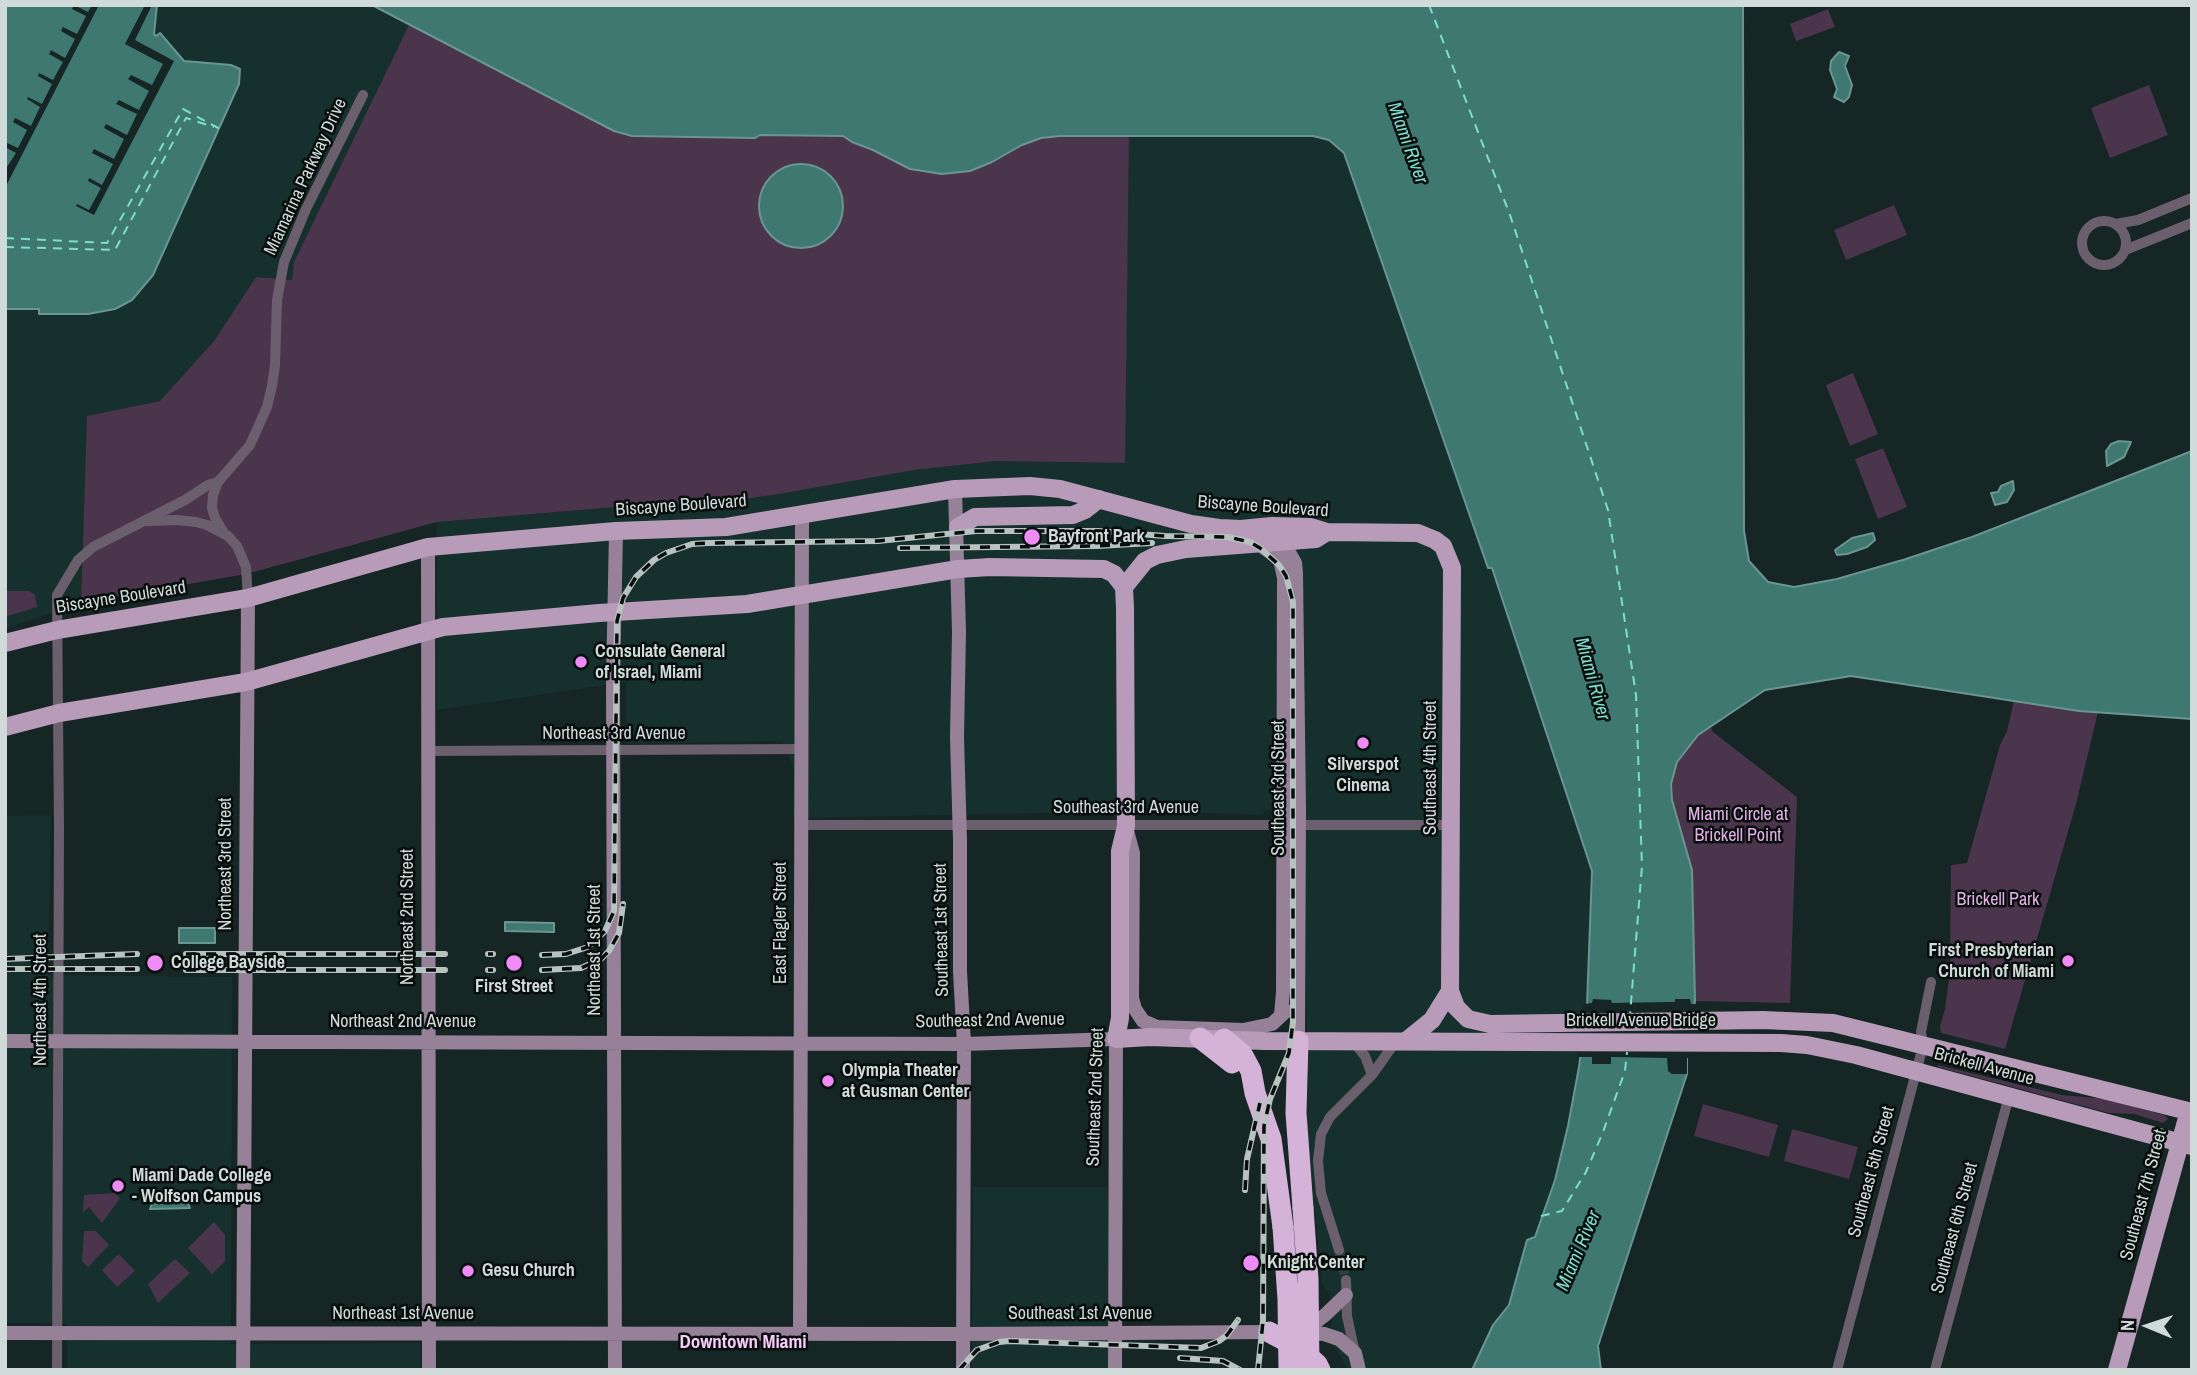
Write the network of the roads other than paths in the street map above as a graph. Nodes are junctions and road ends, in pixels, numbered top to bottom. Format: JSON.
{"nodes":[{"id":1,"x":363,"y":94,"type":"dead end"},
{"id":2,"x":2192,"y":198,"type":"edge"},
{"id":3,"x":2192,"y":223,"type":"edge"},
{"id":4,"x":2116,"y":224,"type":"junction"},
{"id":5,"x":2125,"y":250,"type":"junction"},
{"id":6,"x":218,"y":482,"type":"junction"},
{"id":7,"x":955,"y":489,"type":"junction"},
{"id":8,"x":1099,"y":499,"type":"junction"},
{"id":9,"x":802,"y":514,"type":"junction"},
{"id":10,"x":144,"y":522,"type":"junction"},
{"id":11,"x":958,"y":527,"type":"junction"},
{"id":12,"x":1241,"y":529,"type":"junction"},
{"id":13,"x":616,"y":531,"type":"junction"},
{"id":14,"x":1327,"y":532,"type":"junction"},
{"id":15,"x":224,"y":533,"type":"junction"},
{"id":16,"x":1276,"y":542,"type":"junction"},
{"id":17,"x":1258,"y":544,"type":"junction"},
{"id":18,"x":1443,"y":546,"type":"joint"},
{"id":19,"x":428,"y":547,"type":"junction"},
{"id":20,"x":958,"y":569,"type":"junction"},
{"id":21,"x":1124,"y":587,"type":"junction"},
{"id":22,"x":800,"y":596,"type":"junction"},
{"id":23,"x":248,"y":598,"type":"junction"},
{"id":24,"x":614,"y":612,"type":"junction"},
{"id":25,"x":57,"y":629,"type":"junction"},
{"id":26,"x":428,"y":630,"type":"junction"},
{"id":27,"x":5,"y":643,"type":"edge"},
{"id":28,"x":246,"y":681,"type":"junction"},
{"id":29,"x":59,"y":713,"type":"junction"},
{"id":30,"x":5,"y":727,"type":"edge"},
{"id":31,"x":800,"y":749,"type":"junction"},
{"id":32,"x":427,"y":751,"type":"junction"},
{"id":33,"x":614,"y":752,"type":"junction"},
{"id":34,"x":959,"y":824,"type":"junction"},
{"id":35,"x":800,"y":825,"type":"junction"},
{"id":36,"x":1282,"y":825,"type":"junction"},
{"id":37,"x":1299,"y":825,"type":"junction"},
{"id":38,"x":1452,"y":825,"type":"junction"},
{"id":39,"x":1126,"y":826,"type":"junction"},
{"id":40,"x":1931,"y":982,"type":"dead end"},
{"id":41,"x":1450,"y":992,"type":"junction"},
{"id":42,"x":1299,"y":1000,"type":"junction"},
{"id":43,"x":1281,"y":1015,"type":"junction"},
{"id":44,"x":1763,"y":1020,"type":"joint"},
{"id":45,"x":1143,"y":1021,"type":"joint"},
{"id":46,"x":1519,"y":1033,"type":"junction"},
{"id":47,"x":1233,"y":1034,"type":"junction"},
{"id":48,"x":1116,"y":1038,"type":"junction"},
{"id":49,"x":1200,"y":1038,"type":"junction"},
{"id":50,"x":1352,"y":1040,"type":"junction"},
{"id":51,"x":5,"y":1041,"type":"edge"},
{"id":52,"x":59,"y":1041,"type":"junction"},
{"id":53,"x":244,"y":1041,"type":"junction"},
{"id":54,"x":427,"y":1041,"type":"junction"},
{"id":55,"x":1298,"y":1041,"type":"junction"},
{"id":56,"x":1401,"y":1041,"type":"junction"},
{"id":57,"x":614,"y":1042,"type":"junction"},
{"id":58,"x":800,"y":1043,"type":"junction"},
{"id":59,"x":1763,"y":1043,"type":"joint"},
{"id":60,"x":964,"y":1044,"type":"junction"},
{"id":61,"x":1923,"y":1046,"type":"junction"},
{"id":62,"x":1917,"y":1071,"type":"junction"},
{"id":63,"x":1372,"y":1075,"type":"junction"},
{"id":64,"x":1255,"y":1093,"type":"junction"},
{"id":65,"x":2009,"y":1096,"type":"junction"},
{"id":66,"x":2190,"y":1112,"type":"edge"},
{"id":67,"x":2186,"y":1144,"type":"edge"},
{"id":68,"x":1339,"y":1250,"type":"tunnel mouth"},
{"id":69,"x":1346,"y":1287,"type":"joint"},
{"id":70,"x":1269,"y":1332,"type":"junction"},
{"id":71,"x":1303,"y":1332,"type":"junction"},
{"id":72,"x":5,"y":1333,"type":"edge"},
{"id":73,"x":57,"y":1333,"type":"junction"},
{"id":74,"x":243,"y":1333,"type":"junction"},
{"id":75,"x":800,"y":1333,"type":"junction"},
{"id":76,"x":1115,"y":1333,"type":"junction"},
{"id":77,"x":429,"y":1334,"type":"junction"},
{"id":78,"x":614,"y":1334,"type":"junction"},
{"id":79,"x":964,"y":1334,"type":"junction"},
{"id":80,"x":1355,"y":1353,"type":"junction"},
{"id":81,"x":57,"y":1370,"type":"edge"},
{"id":82,"x":243,"y":1370,"type":"edge"},
{"id":83,"x":429,"y":1370,"type":"edge"},
{"id":84,"x":615,"y":1370,"type":"edge"},
{"id":85,"x":963,"y":1370,"type":"edge"},
{"id":86,"x":1115,"y":1370,"type":"edge"},
{"id":87,"x":1289,"y":1370,"type":"edge"},
{"id":88,"x":1310,"y":1370,"type":"edge"},
{"id":89,"x":1320,"y":1370,"type":"edge"},
{"id":90,"x":1359,"y":1370,"type":"edge"},
{"id":91,"x":1837,"y":1370,"type":"edge"},
{"id":92,"x":1935,"y":1370,"type":"edge"},
{"id":93,"x":2117,"y":1370,"type":"edge"}],
"edges":[{"from":1,"to":6,"type":"street","name":"Miamarina Parkway Drive"},
{"from":2,"to":4,"type":"street"},
{"from":3,"to":5,"type":"street"},
{"from":4,"to":5,"type":"street"},
{"from":4,"to":5,"type":"street"},
{"from":6,"to":10,"type":"street","name":"Miamarina Parkway Drive"},
{"from":6,"to":15,"type":"street","name":"Northeast 3rd Street"},
{"from":7,"to":8,"type":"main road","name":"Biscayne Boulevard"},
{"from":7,"to":9,"type":"main road","name":"Biscayne Boulevard"},
{"from":7,"to":11,"type":"main road","name":"Southeast 1st Street"},
{"from":8,"to":11,"type":"main road"},
{"from":8,"to":12,"type":"main road","name":"Biscayne Boulevard"},
{"from":9,"to":13,"type":"main road","name":"Biscayne Boulevard"},
{"from":9,"to":22,"type":"main road","name":"East Flagler Street"},
{"from":10,"to":15,"type":"street"},
{"from":10,"to":25,"type":"street","name":"Miamarina Parkway Drive"},
{"from":11,"to":20,"type":"main road","name":"Southeast 1st Street"},
{"from":12,"to":14,"type":"main road","name":"Biscayne Boulevard"},
{"from":12,"to":16,"type":"main road"},
{"from":13,"to":19,"type":"main road","name":"Biscayne Boulevard"},
{"from":13,"to":24,"type":"main road","name":"Northeast 1st Street"},
{"from":14,"to":16,"type":"main road"},
{"from":14,"to":18,"type":"main road","name":"Biscayne Boulevard"},
{"from":15,"to":23,"type":"street","name":"Northeast 3rd Street"},
{"from":16,"to":17,"type":"main road"},
{"from":16,"to":37,"type":"main road","name":"Southeast 3rd Street"},
{"from":17,"to":21,"type":"main road"},
{"from":17,"to":36,"type":"main road","name":"Southeast 3rd Street"},
{"from":18,"to":38,"type":"main road","name":"Southeast 4th Street"},
{"from":19,"to":23,"type":"main road","name":"Biscayne Boulevard"},
{"from":19,"to":26,"type":"main road","name":"Northeast 2nd Street"},
{"from":20,"to":21,"type":"main road"},
{"from":20,"to":22,"type":"main road"},
{"from":20,"to":34,"type":"main road","name":"Southeast 1st Street"},
{"from":21,"to":39,"type":"main road","name":"Southeast 2nd Street"},
{"from":22,"to":24,"type":"main road"},
{"from":22,"to":31,"type":"main road","name":"East Flagler Street"},
{"from":23,"to":25,"type":"main road","name":"Biscayne Boulevard"},
{"from":23,"to":28,"type":"main road","name":"Northeast 3rd Street"},
{"from":24,"to":26,"type":"main road"},
{"from":24,"to":33,"type":"main road","name":"Northeast 1st Street"},
{"from":25,"to":27,"type":"main road","name":"Biscayne Boulevard"},
{"from":25,"to":29,"type":"street","name":"Northeast 4th Street"},
{"from":26,"to":28,"type":"main road"},
{"from":26,"to":32,"type":"main road","name":"Northeast 2nd Street"},
{"from":28,"to":29,"type":"main road"},
{"from":28,"to":53,"type":"main road","name":"Northeast 3rd Street"},
{"from":29,"to":30,"type":"main road"},
{"from":29,"to":52,"type":"street","name":"Northeast 4th Street"},
{"from":31,"to":33,"type":"street","name":"Northeast 3rd Avenue"},
{"from":31,"to":35,"type":"main road","name":"East Flagler Street"},
{"from":32,"to":33,"type":"street","name":"Northeast 3rd Avenue"},
{"from":32,"to":54,"type":"main road","name":"Northeast 2nd Street"},
{"from":33,"to":57,"type":"main road","name":"Northeast 1st Street"},
{"from":34,"to":35,"type":"street","name":"Southeast 3rd Avenue"},
{"from":34,"to":39,"type":"street","name":"Southeast 3rd Avenue"},
{"from":34,"to":60,"type":"main road","name":"Southeast 1st Street"},
{"from":35,"to":58,"type":"main road","name":"East Flagler Street"},
{"from":36,"to":37,"type":"street","name":"Southeast 3rd Avenue"},
{"from":36,"to":39,"type":"street","name":"Southeast 3rd Avenue"},
{"from":36,"to":43,"type":"main road","name":"Southeast 3rd Street"},
{"from":37,"to":38,"type":"street","name":"Southeast 3rd Avenue"},
{"from":37,"to":42,"type":"main road","name":"Southeast 3rd Street"},
{"from":38,"to":41,"type":"main road","name":"Southeast 4th Street"},
{"from":39,"to":45,"type":"main road","name":"Southeast 2nd Street"},
{"from":39,"to":48,"type":"main road","name":"Southeast 2nd Street"},
{"from":40,"to":61,"type":"street","name":"Southeast 5th Street"},
{"from":41,"to":46,"type":"main road"},
{"from":41,"to":56,"type":"main road"},
{"from":42,"to":43,"type":"main road","name":"Southeast 2nd Avenue"},
{"from":42,"to":55,"type":"main road","name":"Southeast 3rd Street"},
{"from":43,"to":47,"type":"main road","name":"Southeast 2nd Avenue"},
{"from":44,"to":46,"type":"main road","name":"Brickell Avenue Bridge"},
{"from":44,"to":61,"type":"main road","name":"Brickell Avenue"},
{"from":45,"to":47,"type":"main road","name":"Southeast 2nd Avenue"},
{"from":46,"to":56,"type":"main road","name":"Southeast 2nd Avenue"},
{"from":46,"to":59,"type":"main road","name":"Brickell Avenue Bridge"},
{"from":47,"to":49,"type":"main road","name":"Southeast 2nd Avenue"},
{"from":47,"to":55,"type":"main road","name":"Southeast 2nd Avenue"},
{"from":47,"to":64,"type":"highway"},
{"from":48,"to":49,"type":"main road","name":"Southeast 2nd Avenue"},
{"from":48,"to":60,"type":"main road","name":"Southeast 2nd Avenue"},
{"from":48,"to":76,"type":"main road","name":"Southeast 2nd Street"},
{"from":49,"to":64,"type":"highway"},
{"from":50,"to":55,"type":"main road","name":"Southeast 2nd Avenue"},
{"from":50,"to":56,"type":"main road","name":"Southeast 2nd Avenue"},
{"from":50,"to":63,"type":"street"},
{"from":51,"to":52,"type":"main road","name":"Northeast 2nd Avenue"},
{"from":52,"to":53,"type":"main road","name":"Northeast 2nd Avenue"},
{"from":52,"to":73,"type":"street","name":"Northeast 4th Street"},
{"from":53,"to":54,"type":"main road","name":"Northeast 2nd Avenue"},
{"from":53,"to":74,"type":"main road","name":"Northeast 3rd Street"},
{"from":54,"to":57,"type":"main road","name":"Northeast 2nd Avenue"},
{"from":54,"to":77,"type":"main road","name":"Northeast 2nd Street"},
{"from":55,"to":88,"type":"highway","bridge":true},
{"from":56,"to":63,"type":"street"},
{"from":57,"to":58,"type":"main road","name":"Northeast 2nd Avenue"},
{"from":57,"to":78,"type":"main road","name":"Northeast 1st Street"},
{"from":58,"to":60,"type":"main road","name":"Southeast 2nd Avenue"},
{"from":58,"to":75,"type":"main road","name":"East Flagler Street"},
{"from":59,"to":62,"type":"main road","name":"Brickell Avenue"},
{"from":60,"to":79,"type":"main road","name":"Southeast 1st Street"},
{"from":61,"to":62,"type":"street","name":"Southeast 5th Street"},
{"from":61,"to":66,"type":"main road","name":"Brickell Avenue"},
{"from":62,"to":65,"type":"main road","name":"Brickell Avenue"},
{"from":62,"to":91,"type":"street","name":"Southeast 5th Street"},
{"from":63,"to":68,"type":"street"},
{"from":64,"to":87,"type":"highway","bridge":true},
{"from":65,"to":67,"type":"main road","name":"Brickell Avenue"},
{"from":65,"to":92,"type":"street","name":"Southeast 6th Street"},
{"from":66,"to":67,"type":"main road","name":"Southeast 7th Street"},
{"from":67,"to":93,"type":"main road","name":"Southeast 7th Street"},
{"from":69,"to":71,"type":"main road"},
{"from":69,"to":80,"type":"street"},
{"from":70,"to":71,"type":"main road","name":"Southeast 1st Avenue"},
{"from":70,"to":76,"type":"main road","name":"Southeast 1st Avenue"},
{"from":70,"to":89,"type":"highway"},
{"from":71,"to":80,"type":"main road","name":"Southeast 1st Avenue"},
{"from":72,"to":73,"type":"main road","name":"Northeast 1st Avenue"},
{"from":73,"to":74,"type":"main road","name":"Northeast 1st Avenue"},
{"from":73,"to":81,"type":"street","name":"Northeast 4th Street"},
{"from":74,"to":77,"type":"main road","name":"Northeast 1st Avenue"},
{"from":74,"to":82,"type":"main road","name":"Northeast 3rd Street"},
{"from":75,"to":78,"type":"main road","name":"Northeast 1st Avenue"},
{"from":75,"to":79,"type":"main road","name":"Southeast 1st Avenue"},
{"from":76,"to":79,"type":"main road","name":"Southeast 1st Avenue"},
{"from":76,"to":86,"type":"main road","name":"Southeast 2nd Street"},
{"from":77,"to":78,"type":"main road","name":"Northeast 1st Avenue"},
{"from":77,"to":83,"type":"main road","name":"Northeast 2nd Street"},
{"from":78,"to":84,"type":"main road","name":"Northeast 1st Street"},
{"from":79,"to":85,"type":"main road","name":"Southeast 1st Street"},
{"from":80,"to":90,"type":"main road"}]}
